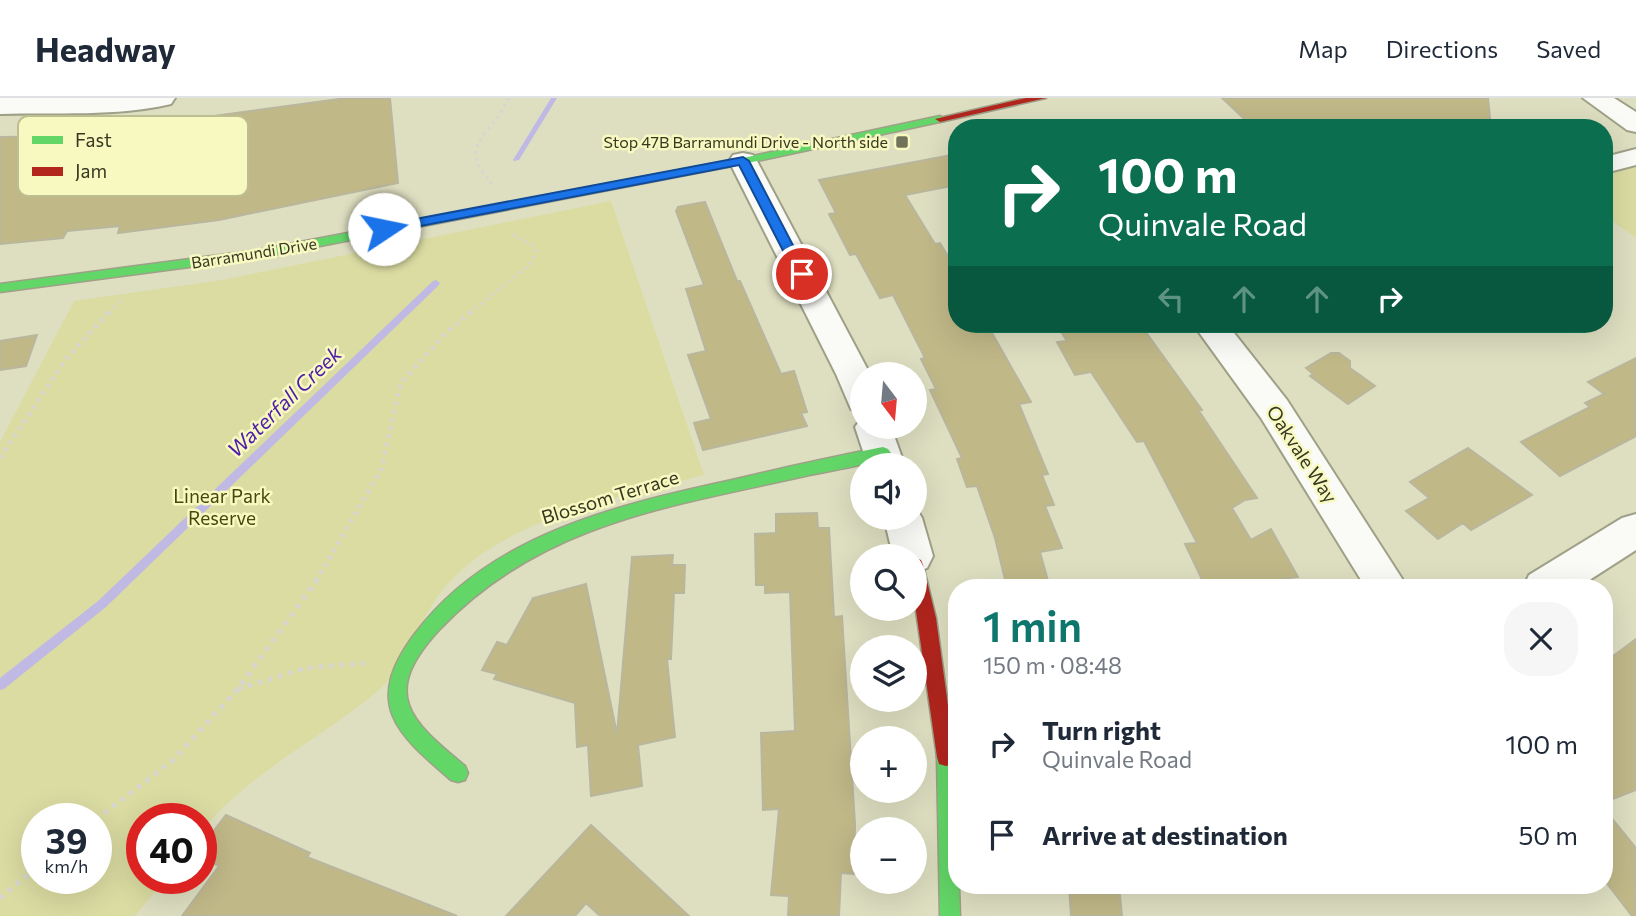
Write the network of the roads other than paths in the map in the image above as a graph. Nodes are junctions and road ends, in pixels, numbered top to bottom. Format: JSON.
{"nodes":[{"id":1,"x":162,"y":98,"type":"edge"},
{"id":2,"x":1041,"y":98,"type":"edge"},
{"id":3,"x":1596,"y":98,"type":"edge"},
{"id":4,"x":0,"y":106,"type":"edge"},
{"id":5,"x":1636,"y":124,"type":"edge"},
{"id":6,"x":1636,"y":157,"type":"edge"},
{"id":7,"x":743,"y":161,"type":"junction"},
{"id":8,"x":1613,"y":163,"type":"edge"},
{"id":9,"x":0,"y":288,"type":"edge"},
{"id":10,"x":1216,"y":333,"type":"edge"},
{"id":11,"x":850,"y":367,"type":"edge"},
{"id":12,"x":881,"y":448,"type":"edge"},
{"id":13,"x":1636,"y":530,"type":"edge"},
{"id":14,"x":1382,"y":579,"type":"edge"},
{"id":15,"x":1557,"y":579,"type":"edge"},
{"id":16,"x":927,"y":618,"type":"edge"},
{"id":17,"x":458,"y":773,"type":"dead end"},
{"id":18,"x":948,"y":813,"type":"edge"},
{"id":19,"x":950,"y":894,"type":"edge"},
{"id":20,"x":950,"y":916,"type":"edge"}],
"edges":[{"from":1,"to":4,"type":"street"},
{"from":2,"to":7,"type":"street","name":"Barramundi Drive"},
{"from":3,"to":5,"type":"street"},
{"from":6,"to":8,"type":"street"},
{"from":7,"to":9,"type":"street","name":"Barramundi Drive"},
{"from":7,"to":11,"type":"street"},
{"from":10,"to":14,"type":"street","name":"Oakvale Way"},
{"from":12,"to":17,"type":"street","name":"Blossom Terrace"},
{"from":13,"to":15,"type":"street"},
{"from":16,"to":18,"type":"street"},
{"from":19,"to":20,"type":"street"}]}
